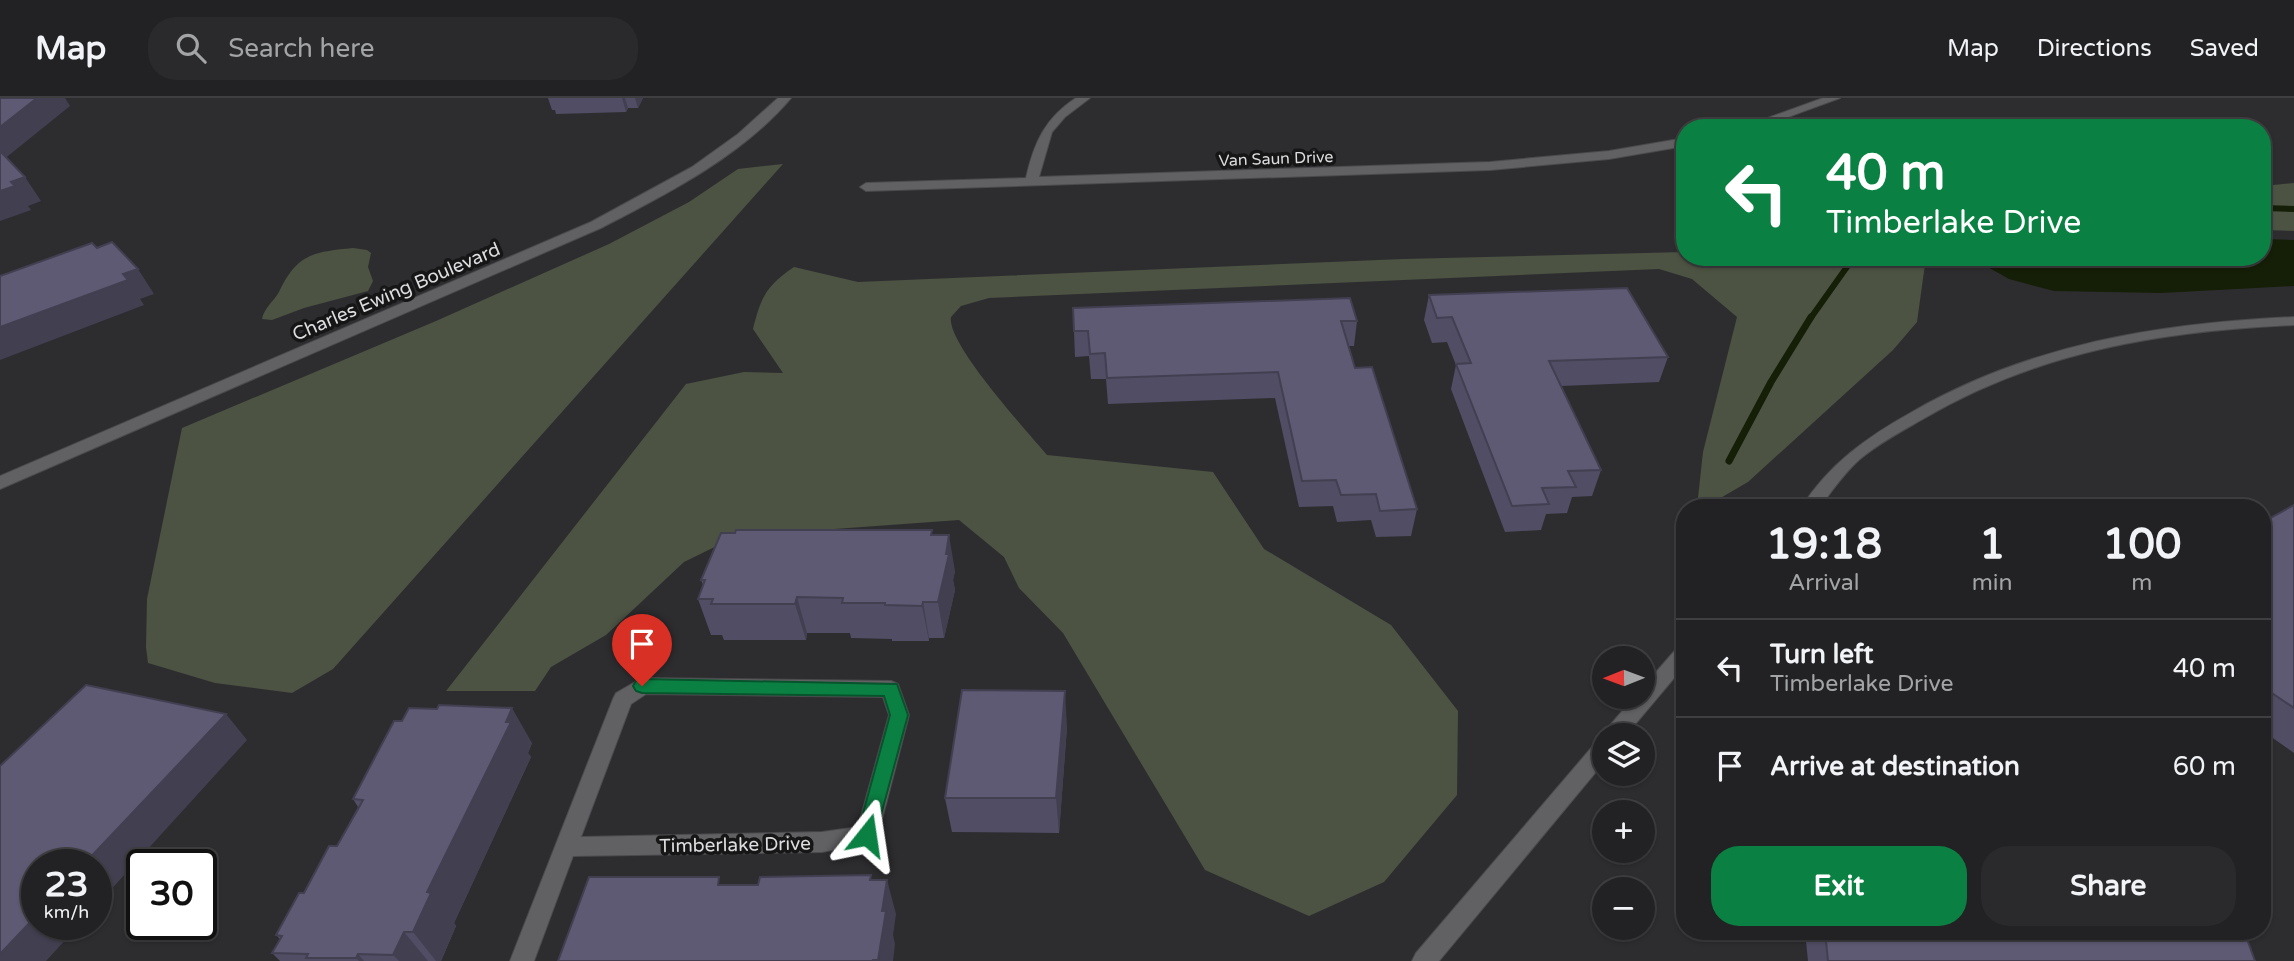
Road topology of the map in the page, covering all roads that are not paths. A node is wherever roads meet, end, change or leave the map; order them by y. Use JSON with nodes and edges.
{"nodes":[{"id":1,"x":785,"y":98,"type":"edge"},
{"id":2,"x":1084,"y":98,"type":"edge"},
{"id":3,"x":1834,"y":98,"type":"edge"},
{"id":4,"x":1772,"y":119,"type":"edge"},
{"id":5,"x":1676,"y":144,"type":"edge"},
{"id":6,"x":1032,"y":181,"type":"junction"},
{"id":7,"x":866,"y":187,"type":"dead end"},
{"id":8,"x":2294,"y":321,"type":"edge"},
{"id":9,"x":0,"y":484,"type":"edge"},
{"id":10,"x":1817,"y":499,"type":"edge"},
{"id":11,"x":1676,"y":663,"type":"edge"},
{"id":12,"x":1624,"y":723,"type":"edge"},
{"id":13,"x":1592,"y":761,"type":"edge"},
{"id":14,"x":565,"y":847,"type":"junction"},
{"id":15,"x":522,"y":961,"type":"edge"},
{"id":16,"x":1424,"y":961,"type":"edge"}],
"edges":[{"from":1,"to":9,"type":"street","name":"Charles Ewing Boulevard"},
{"from":2,"to":6,"type":"street"},
{"from":3,"to":4,"type":"street"},
{"from":5,"to":6,"type":"street","name":"Van Saun Drive"},
{"from":6,"to":7,"type":"street","name":"Van Saun Drive"},
{"from":8,"to":10,"type":"street"},
{"from":11,"to":12,"type":"street"},
{"from":13,"to":16,"type":"street"},
{"from":14,"to":14,"type":"street","name":"Timberlake Drive"},
{"from":14,"to":15,"type":"street","name":"Timberlake Drive"}]}
